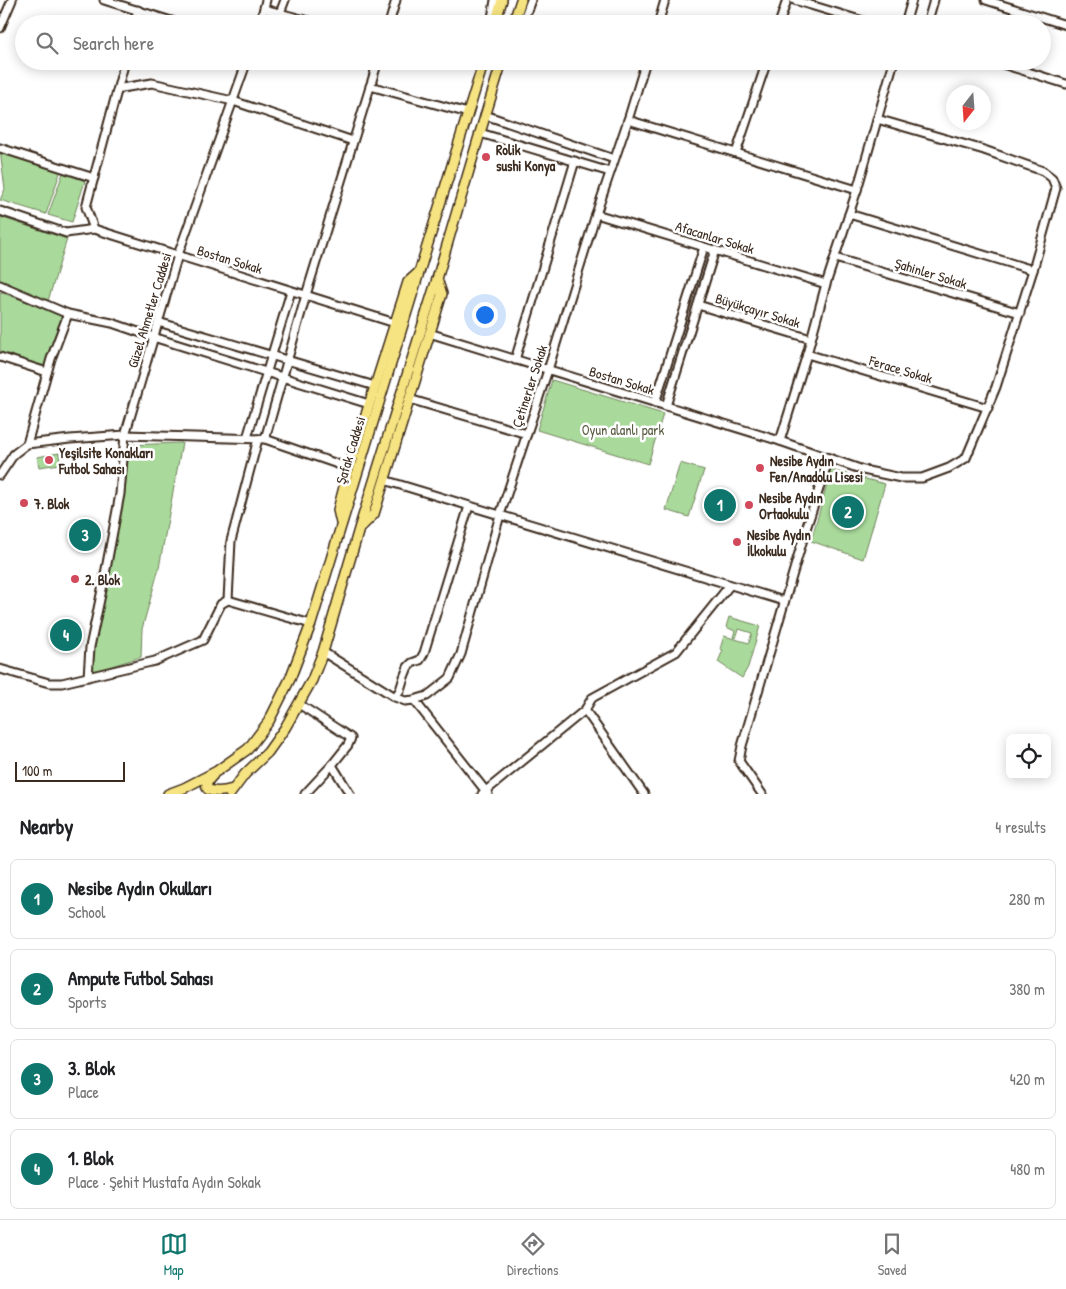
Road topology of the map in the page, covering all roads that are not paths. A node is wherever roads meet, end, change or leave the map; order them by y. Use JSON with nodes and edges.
{"nodes":[{"id":1,"x":12,"y":0,"type":"edge"},
{"id":2,"x":104,"y":0,"type":"edge"},
{"id":3,"x":266,"y":0,"type":"edge"},
{"id":4,"x":284,"y":0,"type":"edge"},
{"id":5,"x":396,"y":0,"type":"edge"},
{"id":6,"x":531,"y":0,"type":"edge"},
{"id":7,"x":665,"y":0,"type":"edge"},
{"id":8,"x":787,"y":0,"type":"edge"},
{"id":9,"x":794,"y":0,"type":"edge"},
{"id":10,"x":912,"y":0,"type":"edge"},
{"id":11,"x":934,"y":0,"type":"edge"},
{"id":12,"x":986,"y":0,"type":"edge"},
{"id":13,"x":499,"y":1,"type":"edge"},
{"id":14,"x":520,"y":4,"type":"edge"},
{"id":15,"x":264,"y":9,"type":"junction"},
{"id":16,"x":138,"y":10,"type":"junction"},
{"id":17,"x":280,"y":13,"type":"junction"},
{"id":18,"x":137,"y":15,"type":"edge"},
{"id":19,"x":153,"y":15,"type":"edge"},
{"id":20,"x":262,"y":15,"type":"edge"},
{"id":21,"x":287,"y":15,"type":"edge"},
{"id":22,"x":392,"y":15,"type":"edge"},
{"id":23,"x":494,"y":15,"type":"edge"},
{"id":24,"x":497,"y":15,"type":"edge"},
{"id":25,"x":525,"y":15,"type":"edge"},
{"id":26,"x":661,"y":15,"type":"edge"},
{"id":27,"x":782,"y":15,"type":"edge"},
{"id":28,"x":843,"y":15,"type":"edge"},
{"id":29,"x":908,"y":15,"type":"edge"},
{"id":30,"x":930,"y":15,"type":"edge"},
{"id":31,"x":1034,"y":15,"type":"edge"},
{"id":32,"x":1051,"y":20,"type":"edge"},
{"id":33,"x":1066,"y":25,"type":"edge"},
{"id":34,"x":0,"y":28,"type":"edge"},
{"id":35,"x":123,"y":70,"type":"edge"},
{"id":36,"x":244,"y":70,"type":"edge"},
{"id":37,"x":375,"y":70,"type":"edge"},
{"id":38,"x":481,"y":70,"type":"edge"},
{"id":39,"x":499,"y":70,"type":"edge"},
{"id":40,"x":643,"y":70,"type":"edge"},
{"id":41,"x":764,"y":70,"type":"edge"},
{"id":42,"x":891,"y":70,"type":"edge"},
{"id":43,"x":1022,"y":70,"type":"edge"},
{"id":44,"x":1066,"y":84,"type":"edge"},
{"id":45,"x":370,"y":86,"type":"junction"},
{"id":46,"x":117,"y":91,"type":"junction"},
{"id":47,"x":233,"y":101,"type":"junction"},
{"id":48,"x":468,"y":113,"type":"junction"},
{"id":49,"x":485,"y":116,"type":"junction"},
{"id":50,"x":877,"y":119,"type":"junction"},
{"id":51,"x":628,"y":120,"type":"junction"},
{"id":52,"x":480,"y":133,"type":"junction"},
{"id":53,"x":353,"y":141,"type":"junction"},
{"id":54,"x":0,"y":148,"type":"edge"},
{"id":55,"x":736,"y":153,"type":"junction"},
{"id":56,"x":614,"y":158,"type":"junction"},
{"id":57,"x":575,"y":161,"type":"junction"},
{"id":58,"x":610,"y":172,"type":"junction"},
{"id":59,"x":94,"y":178,"type":"junction"},
{"id":60,"x":856,"y":190,"type":"junction"},
{"id":61,"x":0,"y":210,"type":"edge"},
{"id":62,"x":596,"y":214,"type":"junction"},
{"id":63,"x":849,"y":214,"type":"junction"},
{"id":64,"x":94,"y":229,"type":"junction"},
{"id":65,"x":704,"y":247,"type":"junction"},
{"id":66,"x":715,"y":250,"type":"junction"},
{"id":67,"x":178,"y":256,"type":"junction"},
{"id":68,"x":835,"y":258,"type":"junction"},
{"id":69,"x":1033,"y":270,"type":"junction"},
{"id":70,"x":419,"y":273,"type":"junction"},
{"id":71,"x":437,"y":279,"type":"junction"},
{"id":72,"x":826,"y":284,"type":"junction"},
{"id":73,"x":0,"y":286,"type":"edge"},
{"id":74,"x":291,"y":291,"type":"junction"},
{"id":75,"x":306,"y":296,"type":"junction"},
{"id":76,"x":698,"y":305,"type":"junction"},
{"id":77,"x":1020,"y":313,"type":"junction"},
{"id":78,"x":68,"y":314,"type":"junction"},
{"id":79,"x":158,"y":322,"type":"junction"},
{"id":80,"x":394,"y":323,"type":"junction"},
{"id":81,"x":429,"y":333,"type":"junction"},
{"id":82,"x":154,"y":337,"type":"junction"},
{"id":83,"x":811,"y":339,"type":"junction"},
{"id":84,"x":807,"y":354,"type":"junction"},
{"id":85,"x":272,"y":356,"type":"junction"},
{"id":86,"x":0,"y":357,"type":"edge"},
{"id":87,"x":287,"y":360,"type":"junction"},
{"id":88,"x":515,"y":360,"type":"junction"},
{"id":89,"x":548,"y":370,"type":"junction"},
{"id":90,"x":47,"y":372,"type":"junction"},
{"id":91,"x":267,"y":372,"type":"junction"},
{"id":92,"x":282,"y":377,"type":"junction"},
{"id":93,"x":375,"y":386,"type":"junction"},
{"id":94,"x":409,"y":399,"type":"junction"},
{"id":95,"x":655,"y":403,"type":"junction"},
{"id":96,"x":369,"y":404,"type":"junction"},
{"id":97,"x":666,"y":406,"type":"junction"},
{"id":98,"x":988,"y":408,"type":"junction"},
{"id":99,"x":527,"y":434,"type":"junction"},
{"id":100,"x":125,"y":435,"type":"junction"},
{"id":101,"x":247,"y":438,"type":"junction"},
{"id":102,"x":262,"y":439,"type":"junction"},
{"id":103,"x":780,"y":441,"type":"junction"},
{"id":104,"x":27,"y":444,"type":"junction"},
{"id":105,"x":829,"y":458,"type":"junction"},
{"id":106,"x":349,"y":468,"type":"junction"},
{"id":107,"x":0,"y":475,"type":"edge"},
{"id":108,"x":384,"y":480,"type":"junction"},
{"id":109,"x":469,"y":506,"type":"junction"},
{"id":110,"x":500,"y":515,"type":"junction"},
{"id":111,"x":342,"y":523,"type":"junction"},
{"id":112,"x":359,"y":529,"type":"junction"},
{"id":113,"x":730,"y":585,"type":"junction"},
{"id":114,"x":228,"y":600,"type":"junction"},
{"id":115,"x":784,"y":601,"type":"junction"},
{"id":116,"x":311,"y":624,"type":"junction"},
{"id":117,"x":323,"y":652,"type":"junction"},
{"id":118,"x":0,"y":669,"type":"edge"},
{"id":119,"x":88,"y":677,"type":"junction"},
{"id":120,"x":395,"y":697,"type":"junction"},
{"id":121,"x":414,"y":700,"type":"junction"},
{"id":122,"x":299,"y":704,"type":"junction"},
{"id":123,"x":586,"y":710,"type":"junction"},
{"id":124,"x":332,"y":764,"type":"junction"},
{"id":125,"x":217,"y":771,"type":"junction"},
{"id":126,"x":231,"y":792,"type":"edge"},
{"id":127,"x":485,"y":793,"type":"edge"},
{"id":128,"x":168,"y":794,"type":"edge"},
{"id":129,"x":305,"y":794,"type":"edge"},
{"id":130,"x":350,"y":794,"type":"edge"},
{"id":131,"x":644,"y":794,"type":"edge"},
{"id":132,"x":762,"y":794,"type":"edge"}],
"edges":[{"from":1,"to":34,"type":"street"},
{"from":2,"to":16,"type":"street"},
{"from":3,"to":15,"type":"street"},
{"from":4,"to":17,"type":"street"},
{"from":5,"to":22,"type":"street"},
{"from":6,"to":25,"type":"street"},
{"from":7,"to":26,"type":"street"},
{"from":8,"to":27,"type":"street"},
{"from":9,"to":28,"type":"street"},
{"from":10,"to":29,"type":"street"},
{"from":11,"to":30,"type":"street"},
{"from":12,"to":31,"type":"street"},
{"from":13,"to":14,"type":"main road"},
{"from":13,"to":23,"type":"street"},
{"from":13,"to":24,"type":"main road"},
{"from":15,"to":17,"type":"street"},
{"from":15,"to":20,"type":"street"},
{"from":16,"to":18,"type":"street"},
{"from":16,"to":19,"type":"street"},
{"from":17,"to":21,"type":"street"},
{"from":32,"to":33,"type":"street"},
{"from":35,"to":46,"type":"street"},
{"from":36,"to":47,"type":"street","name":"Güzel Ahmetler Caddesi"},
{"from":37,"to":45,"type":"street"},
{"from":38,"to":48,"type":"main road","name":"Şafak Caddesi"},
{"from":39,"to":49,"type":"main road"},
{"from":40,"to":51,"type":"street","name":"Çetinerler Sokak"},
{"from":41,"to":55,"type":"street"},
{"from":42,"to":50,"type":"street"},
{"from":43,"to":44,"type":"street"},
{"from":45,"to":48,"type":"street"},
{"from":45,"to":53,"type":"street"},
{"from":46,"to":47,"type":"street"},
{"from":46,"to":59,"type":"street"},
{"from":47,"to":53,"type":"street"},
{"from":47,"to":67,"type":"street","name":"Güzel Ahmetler Caddesi"},
{"from":48,"to":70,"type":"main road","name":"Şafak Caddesi"},
{"from":49,"to":52,"type":"main road"},
{"from":49,"to":56,"type":"street"},
{"from":50,"to":60,"type":"street"},
{"from":50,"to":69,"type":"street","name":"Bostan Sokak"},
{"from":51,"to":55,"type":"street"},
{"from":51,"to":56,"type":"street","name":"Çetinerler Sokak"},
{"from":52,"to":57,"type":"street"},
{"from":52,"to":71,"type":"main road"},
{"from":53,"to":75,"type":"street"},
{"from":54,"to":59,"type":"street"},
{"from":55,"to":60,"type":"street"},
{"from":56,"to":58,"type":"street","name":"Çetinerler Sokak"},
{"from":57,"to":58,"type":"street"},
{"from":57,"to":88,"type":"street"},
{"from":58,"to":62,"type":"street","name":"Çetinerler Sokak"},
{"from":59,"to":64,"type":"street"},
{"from":60,"to":63,"type":"street"},
{"from":61,"to":64,"type":"street","name":"Bostan Sokak"},
{"from":62,"to":65,"type":"street","name":"Afacanlar Sokak"},
{"from":62,"to":89,"type":"street","name":"Çetinerler Sokak"},
{"from":63,"to":68,"type":"street"},
{"from":63,"to":69,"type":"street"},
{"from":64,"to":67,"type":"street","name":"Bostan Sokak"},
{"from":65,"to":66,"type":"street","name":"Afacanlar Sokak"},
{"from":65,"to":95,"type":"street"},
{"from":66,"to":72,"type":"street","name":"Afacanlar Sokak"},
{"from":66,"to":76,"type":"street"},
{"from":67,"to":74,"type":"street","name":"Bostan Sokak"},
{"from":67,"to":79,"type":"street","name":"Güzel Ahmetler Caddesi"},
{"from":68,"to":72,"type":"street"},
{"from":68,"to":77,"type":"street","name":"Şahinler Sokak"},
{"from":69,"to":77,"type":"street","name":"Bostan Sokak"},
{"from":70,"to":80,"type":"main road"},
{"from":70,"to":111,"type":"main road","name":"Şafak Caddesi"},
{"from":71,"to":81,"type":"main road"},
{"from":71,"to":112,"type":"main road"},
{"from":72,"to":83,"type":"street"},
{"from":73,"to":78,"type":"street"},
{"from":74,"to":75,"type":"street","name":"Bostan Sokak"},
{"from":74,"to":85,"type":"street"},
{"from":75,"to":80,"type":"street","name":"Bostan Sokak"},
{"from":75,"to":87,"type":"street"},
{"from":76,"to":83,"type":"street","name":"Büyükçayır Sokak"},
{"from":76,"to":97,"type":"street"},
{"from":77,"to":98,"type":"street","name":"Bostan Sokak"},
{"from":78,"to":82,"type":"street"},
{"from":78,"to":90,"type":"street"},
{"from":79,"to":82,"type":"street","name":"Güzel Ahmetler Caddesi"},
{"from":79,"to":85,"type":"street"},
{"from":80,"to":93,"type":"main road"},
{"from":81,"to":88,"type":"street","name":"Bostan Sokak"},
{"from":81,"to":94,"type":"main road"},
{"from":82,"to":91,"type":"street"},
{"from":82,"to":100,"type":"street","name":"Güzel Ahmetler Caddesi"},
{"from":83,"to":84,"type":"street"},
{"from":84,"to":98,"type":"street","name":"Ferace Sokak"},
{"from":84,"to":103,"type":"street"},
{"from":85,"to":87,"type":"street"},
{"from":85,"to":91,"type":"street"},
{"from":86,"to":90,"type":"street"},
{"from":87,"to":92,"type":"street"},
{"from":87,"to":93,"type":"street"},
{"from":88,"to":89,"type":"street","name":"Bostan Sokak"},
{"from":89,"to":95,"type":"street","name":"Bostan Sokak"},
{"from":89,"to":99,"type":"street","name":"Çetinerler Sokak"},
{"from":90,"to":104,"type":"street"},
{"from":91,"to":92,"type":"street"},
{"from":91,"to":101,"type":"street"},
{"from":92,"to":96,"type":"street"},
{"from":92,"to":102,"type":"street"},
{"from":93,"to":96,"type":"main road"},
{"from":94,"to":99,"type":"street"},
{"from":94,"to":108,"type":"main road"},
{"from":95,"to":97,"type":"street","name":"Bostan Sokak"},
{"from":96,"to":106,"type":"main road"},
{"from":97,"to":103,"type":"street","name":"Bostan Sokak"},
{"from":98,"to":105,"type":"street","name":"Bostan Sokak"},
{"from":99,"to":110,"type":"street","name":"Çetinerler Sokak"},
{"from":100,"to":101,"type":"street"},
{"from":100,"to":104,"type":"street"},
{"from":100,"to":119,"type":"street","name":"Güzel Ahmetler Caddesi"},
{"from":101,"to":102,"type":"street"},
{"from":102,"to":106,"type":"street"},
{"from":102,"to":114,"type":"street"},
{"from":103,"to":105,"type":"street","name":"Bostan Sokak"},
{"from":104,"to":107,"type":"street"},
{"from":105,"to":115,"type":"street"},
{"from":106,"to":111,"type":"main road"},
{"from":108,"to":109,"type":"street"},
{"from":108,"to":112,"type":"main road"},
{"from":109,"to":110,"type":"street"},
{"from":109,"to":120,"type":"street"},
{"from":110,"to":113,"type":"street"},
{"from":110,"to":121,"type":"street","name":"Çetinerler Sokak"},
{"from":111,"to":116,"type":"main road","name":"Şafak Caddesi"},
{"from":112,"to":117,"type":"main road"},
{"from":113,"to":115,"type":"street"},
{"from":113,"to":123,"type":"street"},
{"from":114,"to":116,"type":"street"},
{"from":114,"to":119,"type":"street"},
{"from":115,"to":132,"type":"street"},
{"from":116,"to":125,"type":"main road","name":"Şafak Caddesi"},
{"from":117,"to":120,"type":"street"},
{"from":117,"to":122,"type":"main road"},
{"from":118,"to":119,"type":"street"},
{"from":120,"to":121,"type":"street"},
{"from":121,"to":127,"type":"street"},
{"from":122,"to":124,"type":"street"},
{"from":122,"to":126,"type":"main road"},
{"from":123,"to":127,"type":"street"},
{"from":123,"to":131,"type":"street"},
{"from":124,"to":129,"type":"street"},
{"from":124,"to":130,"type":"street"},
{"from":125,"to":126,"type":"main road"},
{"from":125,"to":128,"type":"main road","name":"Şafak Caddesi"}]}
